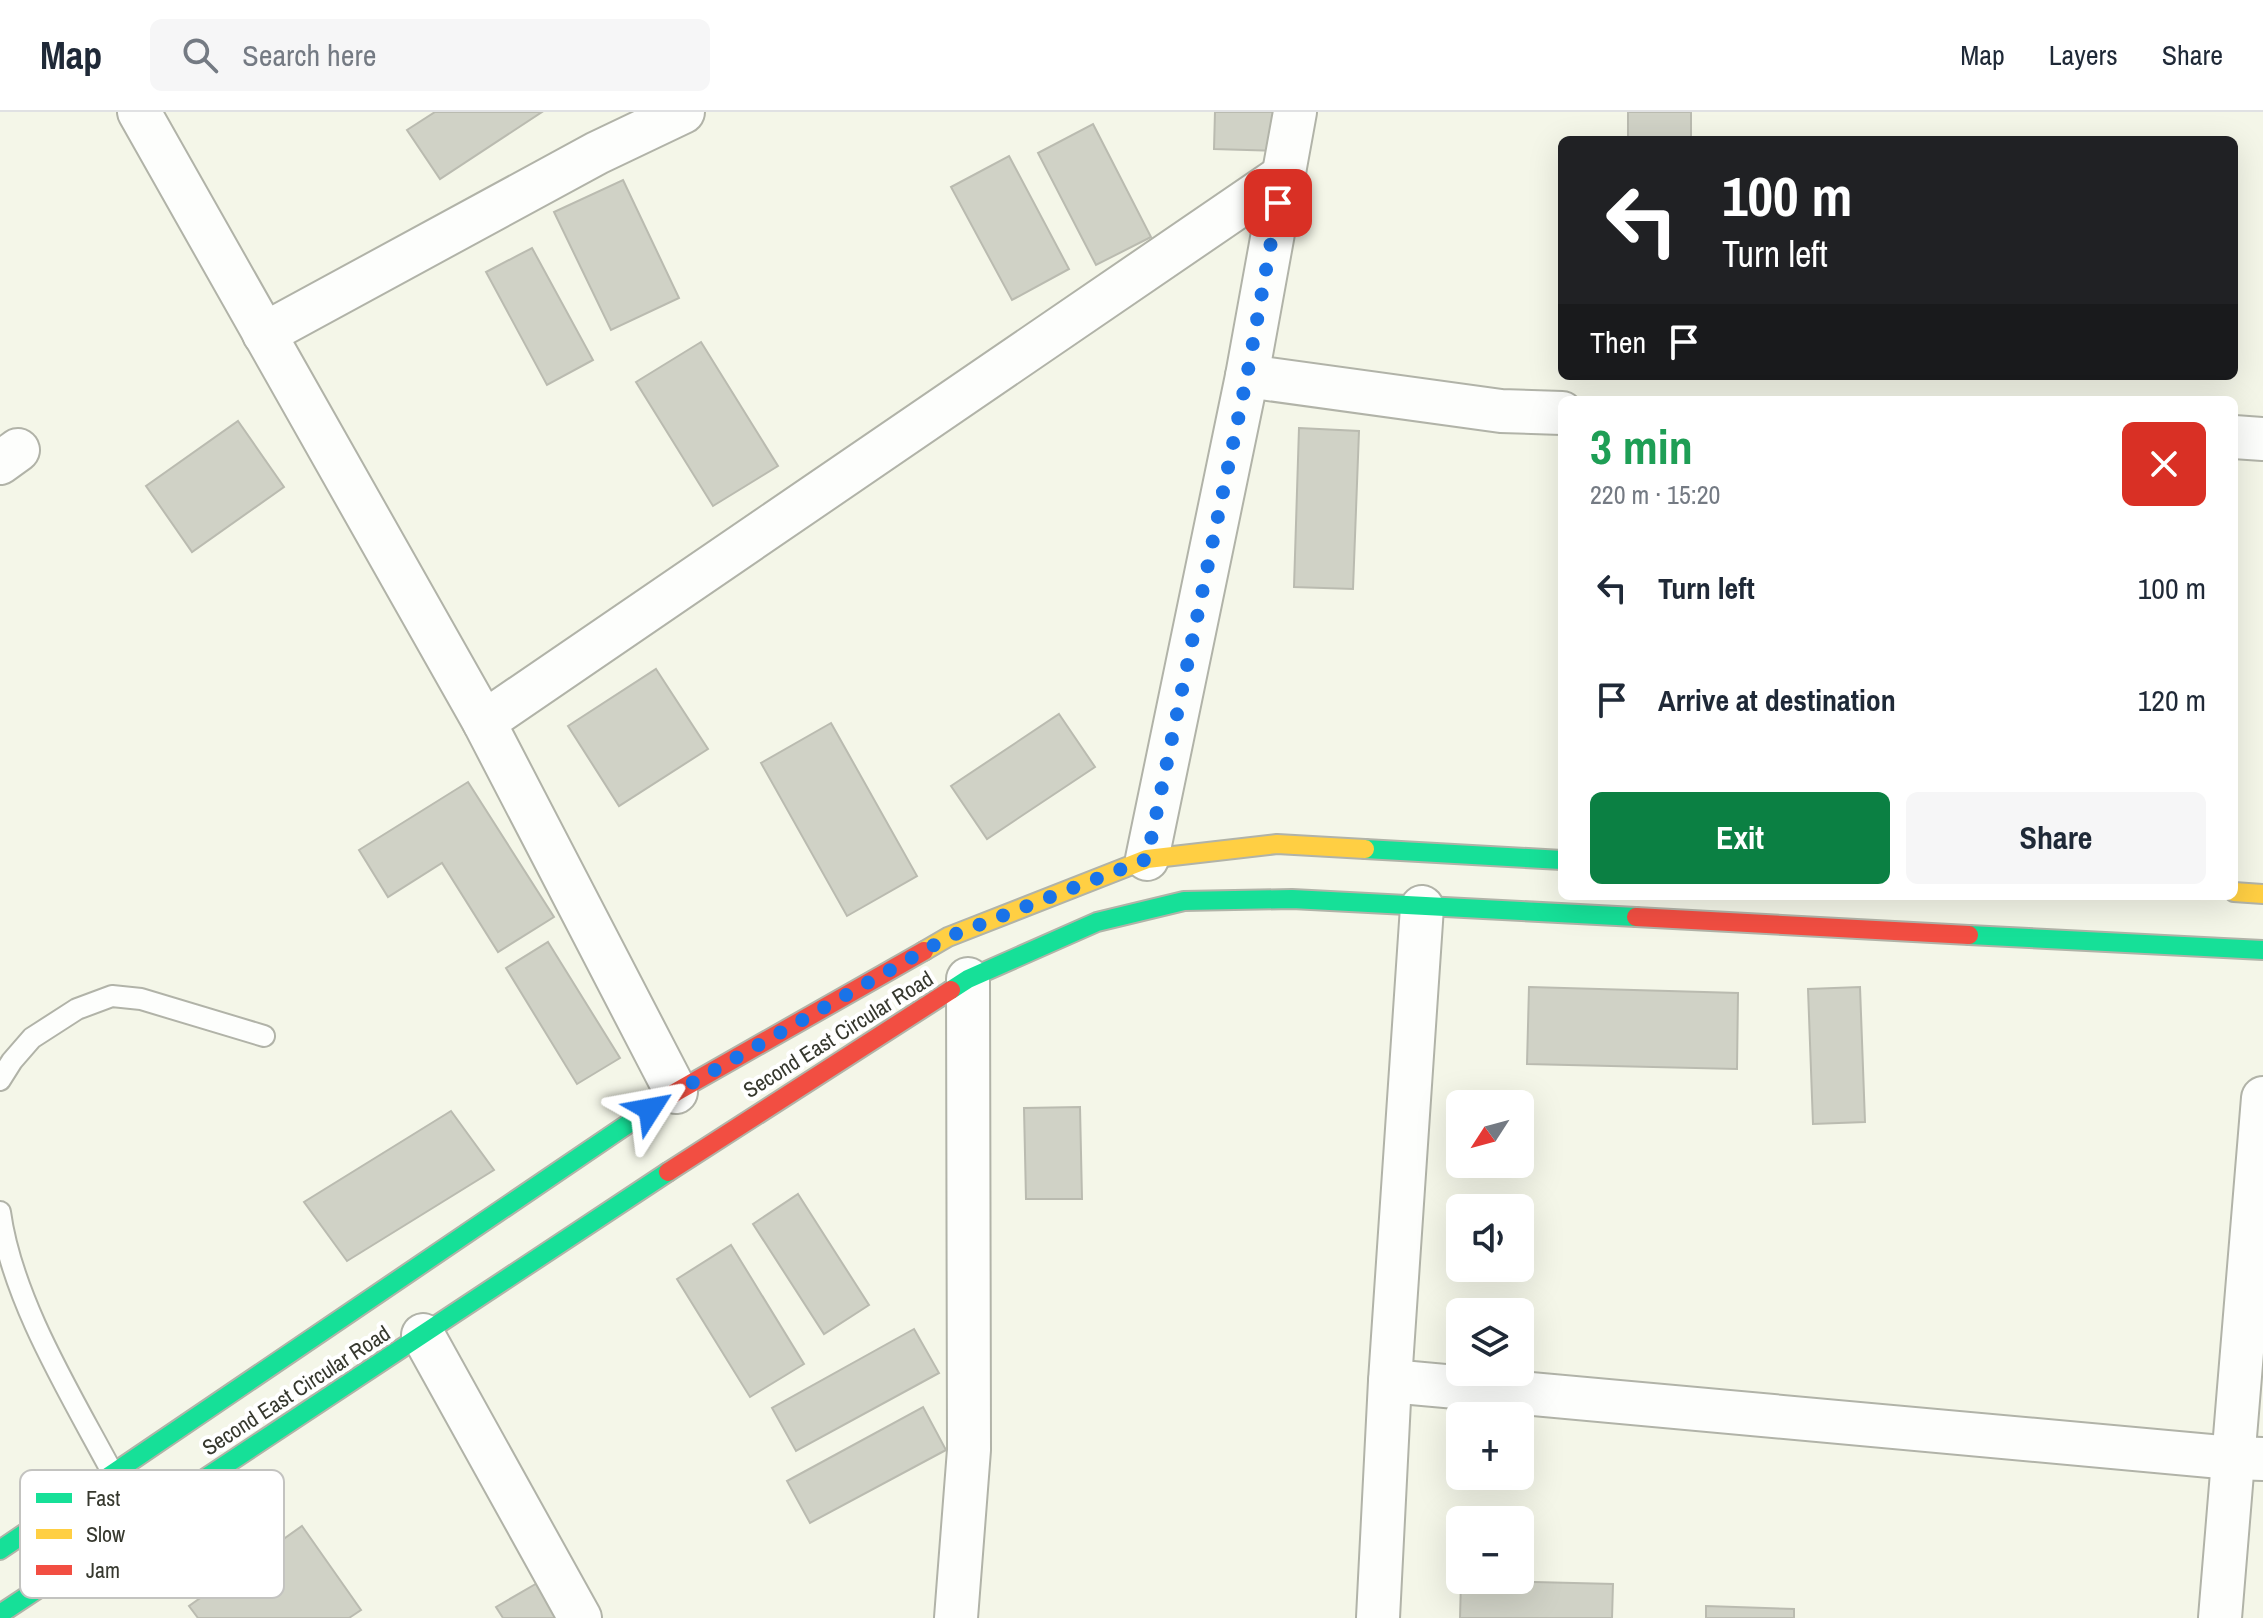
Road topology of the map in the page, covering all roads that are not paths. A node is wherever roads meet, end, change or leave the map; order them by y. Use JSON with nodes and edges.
{"nodes":[{"id":1,"x":139,"y":112,"type":"edge"},
{"id":2,"x":683,"y":112,"type":"edge"},
{"id":3,"x":1295,"y":112,"type":"edge"},
{"id":4,"x":627,"y":124,"type":"edge"},
{"id":5,"x":1284,"y":175,"type":"junction"},
{"id":6,"x":264,"y":334,"type":"junction"},
{"id":7,"x":1247,"y":376,"type":"junction"},
{"id":8,"x":1558,"y":413,"type":"edge"},
{"id":9,"x":2238,"y":437,"type":"edge"},
{"id":10,"x":2263,"y":439,"type":"edge"},
{"id":11,"x":484,"y":722,"type":"junction"},
{"id":12,"x":1147,"y":859,"type":"junction"},
{"id":13,"x":1558,"y":860,"type":"edge"},
{"id":14,"x":2238,"y":892,"type":"edge"},
{"id":15,"x":2263,"y":894,"type":"edge"},
{"id":16,"x":1422,"y":907,"type":"junction"},
{"id":17,"x":2263,"y":950,"type":"edge"},
{"id":18,"x":968,"y":979,"type":"junction"},
{"id":19,"x":264,"y":1036,"type":"dead end"},
{"id":20,"x":0,"y":1080,"type":"edge"},
{"id":21,"x":676,"y":1092,"type":"junction"},
{"id":22,"x":2263,"y":1098,"type":"edge"},
{"id":23,"x":0,"y":1212,"type":"edge"},
{"id":24,"x":423,"y":1335,"type":"junction"},
{"id":25,"x":1390,"y":1381,"type":"junction"},
{"id":26,"x":2247,"y":1458,"type":"edge"},
{"id":27,"x":111,"y":1470,"type":"edge"},
{"id":28,"x":115,"y":1470,"type":"edge"},
{"id":29,"x":218,"y":1470,"type":"edge"},
{"id":30,"x":20,"y":1536,"type":"edge"},
{"id":31,"x":0,"y":1550,"type":"edge"},
{"id":32,"x":24,"y":1598,"type":"edge"},
{"id":33,"x":0,"y":1614,"type":"edge"},
{"id":34,"x":580,"y":1618,"type":"edge"},
{"id":35,"x":956,"y":1618,"type":"edge"},
{"id":36,"x":1378,"y":1618,"type":"edge"},
{"id":37,"x":2220,"y":1618,"type":"edge"}],
"edges":[{"from":1,"to":6,"type":"street"},
{"from":2,"to":4,"type":"street"},
{"from":3,"to":5,"type":"street"},
{"from":4,"to":6,"type":"street"},
{"from":5,"to":7,"type":"street"},
{"from":5,"to":11,"type":"street"},
{"from":6,"to":11,"type":"street"},
{"from":7,"to":8,"type":"street"},
{"from":7,"to":12,"type":"street"},
{"from":9,"to":10,"type":"street"},
{"from":11,"to":21,"type":"street"},
{"from":12,"to":13,"type":"main road","name":"Second East Circular Road"},
{"from":12,"to":21,"type":"main road","name":"Second East Circular Road"},
{"from":14,"to":15,"type":"main road"},
{"from":16,"to":17,"type":"main road","name":"Second East Circular Road"},
{"from":16,"to":18,"type":"main road","name":"Second East Circular Road"},
{"from":16,"to":25,"type":"street"},
{"from":18,"to":24,"type":"main road","name":"Second East Circular Road"},
{"from":18,"to":35,"type":"street"},
{"from":19,"to":20,"type":"lane"},
{"from":21,"to":28,"type":"main road","name":"Second East Circular Road"},
{"from":22,"to":26,"type":"street"},
{"from":23,"to":27,"type":"lane"},
{"from":24,"to":29,"type":"main road","name":"Second East Circular Road"},
{"from":24,"to":34,"type":"street"},
{"from":25,"to":26,"type":"street"},
{"from":25,"to":36,"type":"street"},
{"from":26,"to":37,"type":"street"},
{"from":30,"to":31,"type":"main road","name":"Second East Circular Road"},
{"from":32,"to":33,"type":"main road","name":"Second East Circular Road"}]}
